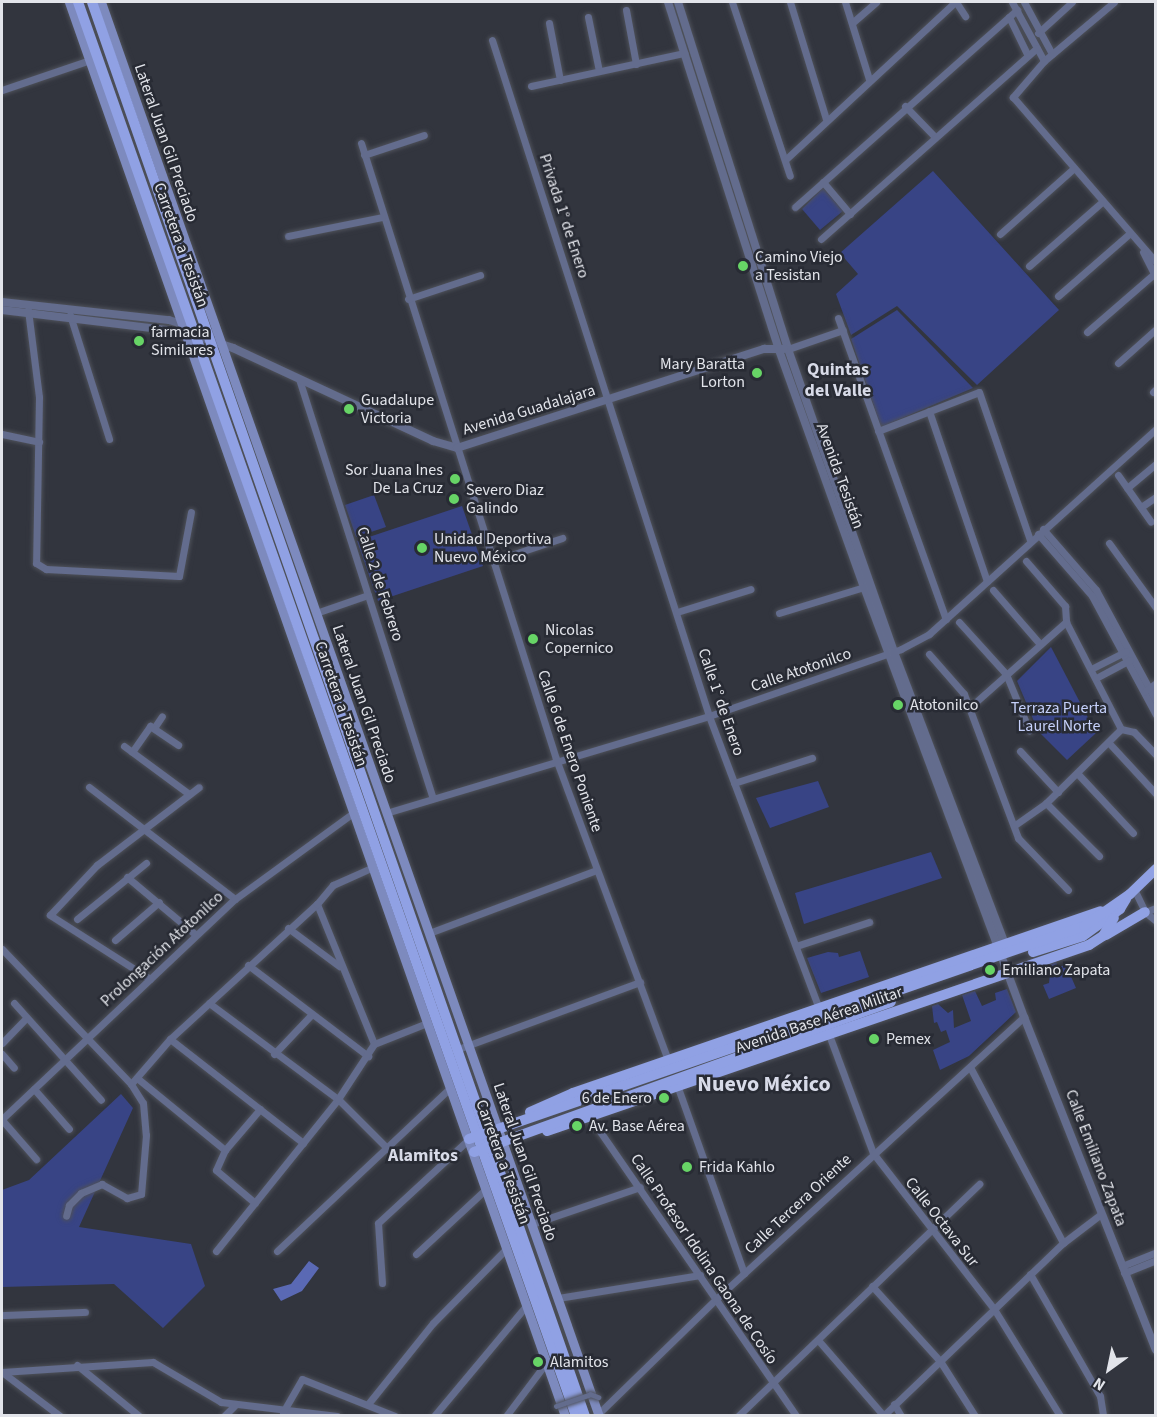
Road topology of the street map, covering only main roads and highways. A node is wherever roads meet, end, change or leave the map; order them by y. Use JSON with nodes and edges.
{"nodes":[{"id":1,"x":69,"y":2,"type":"edge"},
{"id":2,"x":78,"y":2,"type":"edge"},
{"id":3,"x":92,"y":2,"type":"edge"},
{"id":4,"x":101,"y":2,"type":"edge"},
{"id":5,"x":202,"y":334,"type":"junction"},
{"id":6,"x":357,"y":747,"type":"junction"},
{"id":7,"x":1155,"y":869,"type":"edge"},
{"id":8,"x":1132,"y":891,"type":"junction"},
{"id":9,"x":1107,"y":909,"type":"junction"},
{"id":10,"x":1120,"y":909,"type":"junction"},
{"id":11,"x":1150,"y":910,"type":"edge"},
{"id":12,"x":1103,"y":936,"type":"junction"},
{"id":13,"x":1008,"y":963,"type":"junction"},
{"id":14,"x":463,"y":1047,"type":"junction"},
{"id":15,"x":514,"y":1123,"type":"junction"},
{"id":16,"x":483,"y":1134,"type":"junction"},
{"id":17,"x":514,"y":1138,"type":"junction"},
{"id":18,"x":503,"y":1141,"type":"junction"},
{"id":19,"x":482,"y":1149,"type":"junction"},
{"id":20,"x":598,"y":1415,"type":"edge"},
{"id":21,"x":565,"y":1416,"type":"edge"},
{"id":22,"x":576,"y":1416,"type":"edge"},
{"id":23,"x":585,"y":1416,"type":"edge"}],
"edges":[{"from":1,"to":5,"type":"main road","name":"Lateral Juan Gil Preciado"},
{"from":2,"to":5,"type":"main road","name":"Carretera a Tesistán"},
{"from":3,"to":5,"type":"main road","name":"Carretera a Tesistán"},
{"from":4,"to":5,"type":"main road","name":"Lateral Juan Gil Preciado"},
{"from":5,"to":6,"type":"main road","name":"Carretera a Tesistán"},
{"from":5,"to":6,"type":"main road","name":"Lateral Juan Gil Preciado"},
{"from":5,"to":16,"type":"main road","name":"Carretera a Tesistán"},
{"from":5,"to":16,"type":"main road","name":"Lateral Juan Gil Preciado"},
{"from":6,"to":14,"type":"main road","name":"Carretera a Tesistán"},
{"from":6,"to":14,"type":"main road","name":"Lateral Juan Gil Preciado"},
{"from":7,"to":8,"type":"main road","name":"Avenida Base Aérea Militar"},
{"from":8,"to":9,"type":"main road","name":"Avenida Base Aérea Militar"},
{"from":8,"to":10,"type":"main road","name":"Avenida Base Aérea Militar"},
{"from":9,"to":13,"type":"main road","name":"Avenida Base Aérea Militar"},
{"from":9,"to":15,"type":"main road","name":"Avenida Base Aérea Militar"},
{"from":10,"to":12,"type":"main road","name":"Avenida Base Aérea Militar"},
{"from":10,"to":13,"type":"main road","name":"Avenida Base Aérea Militar"},
{"from":11,"to":12,"type":"main road"},
{"from":12,"to":13,"type":"main road","name":"Avenida Base Aérea Militar"},
{"from":13,"to":15,"type":"main road","name":"Avenida Base Aérea Militar"},
{"from":13,"to":17,"type":"main road","name":"Avenida Base Aérea Militar"},
{"from":13,"to":17,"type":"main road","name":"Avenida Base Aérea Militar"},
{"from":14,"to":16,"type":"main road","name":"Carretera a Tesistán"},
{"from":15,"to":16,"type":"main road","name":"Avenida Base Aérea Militar"},
{"from":16,"to":18,"type":"main road","name":"Lateral Juan Gil Preciado"},
{"from":16,"to":19,"type":"main road","name":"Carretera a Tesistán"},
{"from":17,"to":18,"type":"main road","name":"Avenida Base Aérea Militar"},
{"from":18,"to":19,"type":"main road","name":"Avenida Base Aérea Militar"},
{"from":18,"to":20,"type":"main road","name":"Lateral Juan Gil Preciado"},
{"from":19,"to":21,"type":"main road"},
{"from":19,"to":22,"type":"main road","name":"Carretera a Tesistán"},
{"from":19,"to":23,"type":"main road","name":"Carretera a Tesistán"}]}
